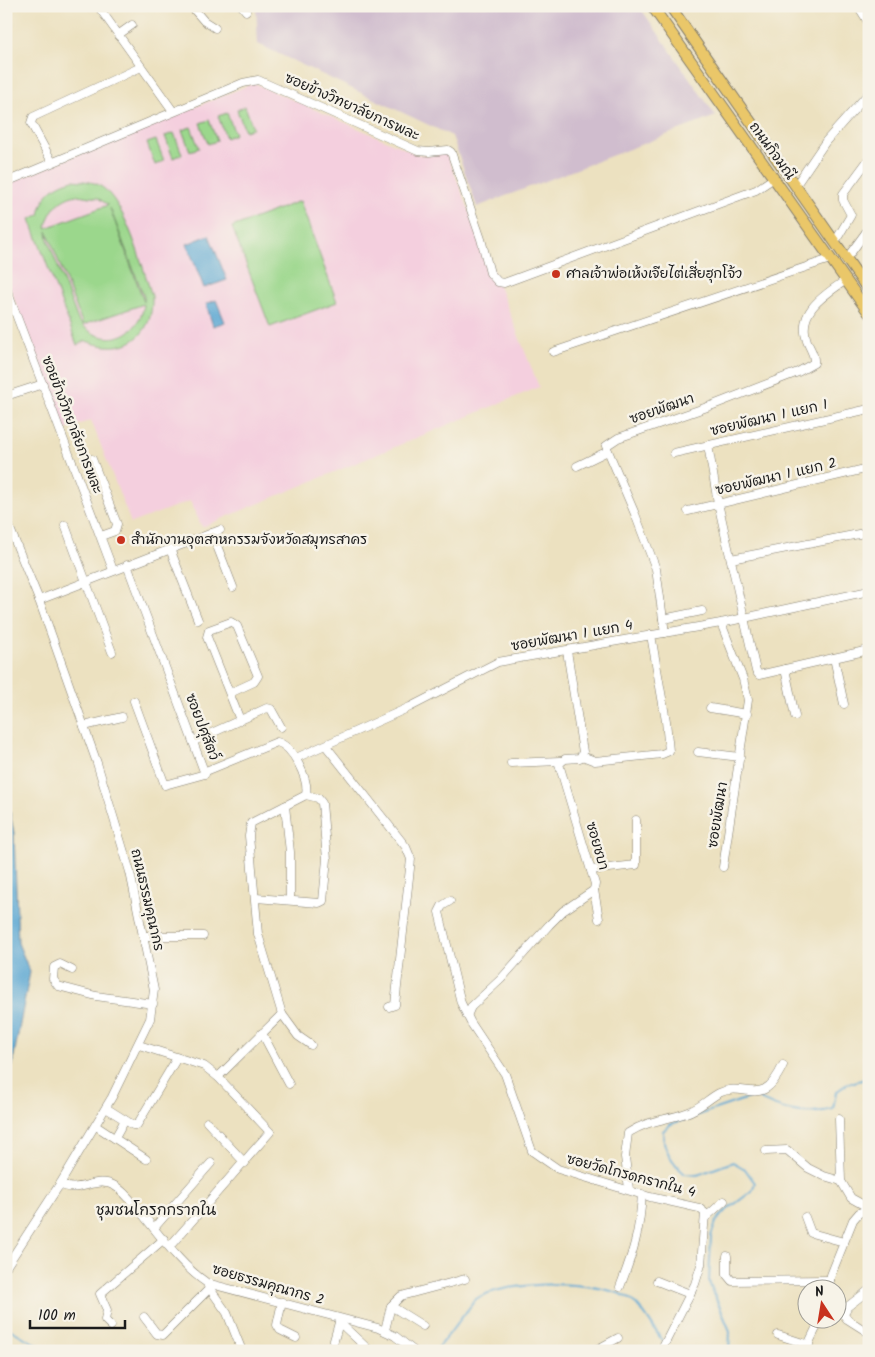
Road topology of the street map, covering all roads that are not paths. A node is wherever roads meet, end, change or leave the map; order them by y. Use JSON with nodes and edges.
{"nodes":[{"id":1,"x":98,"y":6,"type":"edge"},
{"id":2,"x":191,"y":6,"type":"edge"},
{"id":3,"x":652,"y":6,"type":"edge"},
{"id":4,"x":670,"y":6,"type":"edge"},
{"id":5,"x":858,"y":6,"type":"edge"},
{"id":6,"x":869,"y":23,"type":"edge"},
{"id":7,"x":132,"y":25,"type":"dead end"},
{"id":8,"x":215,"y":28,"type":"dead end"},
{"id":9,"x":118,"y":35,"type":"junction"},
{"id":10,"x":141,"y":67,"type":"junction"},
{"id":11,"x":869,"y":93,"type":"edge"},
{"id":12,"x":173,"y":112,"type":"junction"},
{"id":13,"x":869,"y":159,"type":"edge"},
{"id":14,"x":52,"y":162,"type":"junction"},
{"id":15,"x":770,"y":181,"type":"junction"},
{"id":16,"x":6,"y":182,"type":"edge"},
{"id":17,"x":796,"y":185,"type":"junction"},
{"id":18,"x":869,"y":228,"type":"edge"},
{"id":19,"x":836,"y":242,"type":"junction"},
{"id":20,"x":846,"y":258,"type":"junction"},
{"id":21,"x":830,"y":259,"type":"junction"},
{"id":22,"x":846,"y":280,"type":"junction"},
{"id":23,"x":6,"y":288,"type":"edge"},
{"id":24,"x":869,"y":290,"type":"edge"},
{"id":25,"x":869,"y":313,"type":"edge"},
{"id":26,"x":553,"y":352,"type":"dead end"},
{"id":27,"x":43,"y":384,"type":"junction"},
{"id":28,"x":6,"y":396,"type":"edge"},
{"id":29,"x":869,"y":409,"type":"edge"},
{"id":30,"x":708,"y":445,"type":"junction"},
{"id":31,"x":608,"y":451,"type":"junction"},
{"id":32,"x":674,"y":453,"type":"dead end"},
{"id":33,"x":92,"y":459,"type":"dead end"},
{"id":34,"x":577,"y":466,"type":"dead end"},
{"id":35,"x":869,"y":468,"type":"edge"},
{"id":36,"x":718,"y":503,"type":"junction"},
{"id":37,"x":688,"y":511,"type":"dead end"},
{"id":38,"x":6,"y":519,"type":"edge"},
{"id":39,"x":65,"y":525,"type":"dead end"},
{"id":40,"x":869,"y":532,"type":"edge"},
{"id":41,"x":101,"y":536,"type":"junction"},
{"id":42,"x":170,"y":549,"type":"junction"},
{"id":43,"x":731,"y":559,"type":"junction"},
{"id":44,"x":127,"y":565,"type":"junction"},
{"id":45,"x":113,"y":570,"type":"junction"},
{"id":46,"x":87,"y":580,"type":"junction"},
{"id":47,"x":233,"y":587,"type":"dead end"},
{"id":48,"x":869,"y":591,"type":"edge"},
{"id":49,"x":39,"y":600,"type":"junction"},
{"id":50,"x":702,"y":611,"type":"dead end"},
{"id":51,"x":744,"y":618,"type":"junction"},
{"id":52,"x":663,"y":619,"type":"junction"},
{"id":53,"x":198,"y":620,"type":"dead end"},
{"id":54,"x":721,"y":623,"type":"junction"},
{"id":55,"x":665,"y":632,"type":"junction"},
{"id":56,"x":651,"y":635,"type":"junction"},
{"id":57,"x":869,"y":650,"type":"edge"},
{"id":58,"x":567,"y":651,"type":"junction"},
{"id":59,"x":112,"y":652,"type":"dead end"},
{"id":60,"x":834,"y":658,"type":"junction"},
{"id":61,"x":784,"y":669,"type":"junction"},
{"id":62,"x":230,"y":693,"type":"junction"},
{"id":63,"x":134,"y":701,"type":"dead end"},
{"id":64,"x":844,"y":704,"type":"dead end"},
{"id":65,"x":710,"y":708,"type":"dead end"},
{"id":66,"x":747,"y":714,"type":"junction"},
{"id":67,"x":795,"y":716,"type":"dead end"},
{"id":68,"x":122,"y":717,"type":"dead end"},
{"id":69,"x":240,"y":720,"type":"junction"},
{"id":70,"x":84,"y":726,"type":"junction"},
{"id":71,"x":281,"y":727,"type":"dead end"},
{"id":72,"x":194,"y":741,"type":"junction"},
{"id":73,"x":326,"y":746,"type":"junction"},
{"id":74,"x":698,"y":752,"type":"dead end"},
{"id":75,"x":582,"y":756,"type":"junction"},
{"id":76,"x":740,"y":757,"type":"junction"},
{"id":77,"x":296,"y":758,"type":"junction"},
{"id":78,"x":560,"y":761,"type":"junction"},
{"id":79,"x":511,"y":763,"type":"dead end"},
{"id":80,"x":206,"y":771,"type":"junction"},
{"id":81,"x":306,"y":795,"type":"junction"},
{"id":82,"x":286,"y":806,"type":"junction"},
{"id":83,"x":636,"y":820,"type":"dead end"},
{"id":84,"x":723,"y":867,"type":"dead end"},
{"id":85,"x":590,"y":870,"type":"junction"},
{"id":86,"x":594,"y":890,"type":"junction"},
{"id":87,"x":256,"y":898,"type":"junction"},
{"id":88,"x":290,"y":900,"type":"junction"},
{"id":89,"x":450,"y":901,"type":"dead end"},
{"id":90,"x":599,"y":920,"type":"dead end"},
{"id":91,"x":143,"y":936,"type":"junction"},
{"id":92,"x":203,"y":936,"type":"dead end"},
{"id":93,"x":72,"y":970,"type":"dead end"},
{"id":94,"x":154,"y":1004,"type":"junction"},
{"id":95,"x":389,"y":1007,"type":"dead end"},
{"id":96,"x":282,"y":1014,"type":"junction"},
{"id":97,"x":467,"y":1015,"type":"junction"},
{"id":98,"x":262,"y":1033,"type":"junction"},
{"id":99,"x":139,"y":1045,"type":"junction"},
{"id":100,"x":311,"y":1045,"type":"dead end"},
{"id":101,"x":177,"y":1058,"type":"junction"},
{"id":102,"x":783,"y":1065,"type":"dead end"},
{"id":103,"x":218,"y":1077,"type":"junction"},
{"id":104,"x":289,"y":1084,"type":"dead end"},
{"id":105,"x":106,"y":1108,"type":"junction"},
{"id":106,"x":840,"y":1119,"type":"dead end"},
{"id":107,"x":125,"y":1120,"type":"junction"},
{"id":108,"x":207,"y":1122,"type":"dead end"},
{"id":109,"x":96,"y":1126,"type":"junction"},
{"id":110,"x":115,"y":1138,"type":"junction"},
{"id":111,"x":766,"y":1150,"type":"dead end"},
{"id":112,"x":146,"y":1159,"type":"dead end"},
{"id":113,"x":211,"y":1163,"type":"dead end"},
{"id":114,"x":245,"y":1163,"type":"junction"},
{"id":115,"x":841,"y":1181,"type":"junction"},
{"id":116,"x":60,"y":1184,"type":"junction"},
{"id":117,"x":629,"y":1189,"type":"junction"},
{"id":118,"x":642,"y":1194,"type":"junction"},
{"id":119,"x":724,"y":1201,"type":"dead end"},
{"id":120,"x":869,"y":1208,"type":"edge"},
{"id":121,"x":706,"y":1217,"type":"junction"},
{"id":122,"x":805,"y":1217,"type":"dead end"},
{"id":123,"x":154,"y":1228,"type":"junction"},
{"id":124,"x":164,"y":1239,"type":"junction"},
{"id":125,"x":844,"y":1242,"type":"junction"},
{"id":126,"x":170,"y":1246,"type":"junction"},
{"id":127,"x":727,"y":1256,"type":"dead end"},
{"id":128,"x":6,"y":1267,"type":"edge"},
{"id":129,"x":200,"y":1278,"type":"junction"},
{"id":130,"x":465,"y":1279,"type":"dead end"},
{"id":131,"x":798,"y":1280,"type":"edge"},
{"id":132,"x":830,"y":1280,"type":"edge"},
{"id":133,"x":657,"y":1281,"type":"dead end"},
{"id":134,"x":620,"y":1286,"type":"dead end"},
{"id":135,"x":210,"y":1288,"type":"junction"},
{"id":136,"x":869,"y":1290,"type":"edge"},
{"id":137,"x":690,"y":1294,"type":"junction"},
{"id":138,"x":282,"y":1302,"type":"junction"},
{"id":139,"x":391,"y":1306,"type":"junction"},
{"id":140,"x":144,"y":1316,"type":"dead end"},
{"id":141,"x":340,"y":1320,"type":"junction"},
{"id":142,"x":111,"y":1326,"type":"dead end"},
{"id":143,"x":423,"y":1326,"type":"dead end"},
{"id":144,"x":385,"y":1330,"type":"junction"},
{"id":145,"x":815,"y":1330,"type":"edge"},
{"id":146,"x":869,"y":1333,"type":"edge"},
{"id":147,"x":778,"y":1335,"type":"dead end"},
{"id":148,"x":296,"y":1338,"type":"dead end"},
{"id":149,"x":618,"y":1338,"type":"dead end"},
{"id":150,"x":807,"y":1348,"type":"edge"},
{"id":151,"x":662,"y":1350,"type":"edge"},
{"id":152,"x":242,"y":1351,"type":"edge"},
{"id":153,"x":331,"y":1351,"type":"edge"},
{"id":154,"x":370,"y":1351,"type":"edge"},
{"id":155,"x":414,"y":1351,"type":"edge"},
{"id":156,"x":594,"y":1351,"type":"edge"}],
"edges":[{"from":1,"to":9,"type":"street"},
{"from":2,"to":8,"type":"street"},
{"from":3,"to":15,"type":"main road","name":"ถนนกิจมณี"},
{"from":4,"to":17,"type":"main road","name":"ถนนกิจมณี"},
{"from":5,"to":6,"type":"street"},
{"from":7,"to":9,"type":"street"},
{"from":9,"to":10,"type":"street"},
{"from":10,"to":12,"type":"street"},
{"from":10,"to":14,"type":"street"},
{"from":11,"to":17,"type":"street"},
{"from":12,"to":14,"type":"street","name":"ซอยข้างวิทยาลัยการพละ"},
{"from":12,"to":15,"type":"street","name":"ซอยข้างวิทยาลัยการพละ"},
{"from":13,"to":19,"type":"street"},
{"from":14,"to":16,"type":"street","name":"ซอยข้างวิทยาลัยการพละ"},
{"from":15,"to":21,"type":"main road","name":"ถนนกิจมณี"},
{"from":17,"to":19,"type":"main road","name":"ถนนกิจมณี"},
{"from":18,"to":20,"type":"street"},
{"from":19,"to":20,"type":"main road","name":"ถนนกิจมณี"},
{"from":20,"to":24,"type":"main road","name":"ถนนกิจมณี"},
{"from":21,"to":22,"type":"main road","name":"ถนนกิจมณี"},
{"from":21,"to":26,"type":"street"},
{"from":22,"to":25,"type":"main road","name":"ถนนกิจมณี"},
{"from":22,"to":31,"type":"street","name":"ซอยพัฒนา"},
{"from":23,"to":27,"type":"street","name":"ซอยข้างวิทยาลัยการพละ"},
{"from":27,"to":28,"type":"street"},
{"from":27,"to":41,"type":"street","name":"ซอยข้างวิทยาลัยการพละ"},
{"from":29,"to":30,"type":"street","name":"ซอยพัฒนา 1 แยก 1"},
{"from":30,"to":32,"type":"street","name":"ซอยพัฒนา 1 แยก 1"},
{"from":30,"to":36,"type":"street"},
{"from":31,"to":34,"type":"street"},
{"from":31,"to":52,"type":"street"},
{"from":33,"to":41,"type":"street"},
{"from":35,"to":36,"type":"street","name":"ซอยพัฒนา 1 แยก 2"},
{"from":36,"to":37,"type":"street","name":"ซอยพัฒนา 1 แยก 2"},
{"from":36,"to":43,"type":"street"},
{"from":38,"to":49,"type":"street","name":"ถนนธรรมคุณากร"},
{"from":39,"to":46,"type":"street"},
{"from":40,"to":43,"type":"street"},
{"from":41,"to":45,"type":"street","name":"ซอยข้างวิทยาลัยการพละ"},
{"from":42,"to":44,"type":"street"},
{"from":42,"to":47,"type":"street"},
{"from":42,"to":53,"type":"street"},
{"from":43,"to":51,"type":"street"},
{"from":44,"to":45,"type":"street"},
{"from":44,"to":72,"type":"street","name":"ซอยปศุสัตว์"},
{"from":45,"to":46,"type":"street"},
{"from":46,"to":49,"type":"street"},
{"from":46,"to":59,"type":"street"},
{"from":48,"to":51,"type":"street","name":"ซอยพัฒนา 1 แยก 4"},
{"from":49,"to":70,"type":"street","name":"ถนนธรรมคุณากร"},
{"from":50,"to":52,"type":"street"},
{"from":51,"to":54,"type":"street","name":"ซอยพัฒนา 1 แยก 4"},
{"from":51,"to":61,"type":"street"},
{"from":52,"to":55,"type":"street"},
{"from":54,"to":55,"type":"street","name":"ซอยพัฒนา 1 แยก 4"},
{"from":54,"to":66,"type":"street","name":"ซอยพัฒนา"},
{"from":55,"to":56,"type":"street","name":"ซอยพัฒนา 1 แยก 4"},
{"from":56,"to":58,"type":"street","name":"ซอยพัฒนา 1 แยก 4"},
{"from":56,"to":75,"type":"street"},
{"from":57,"to":60,"type":"street"},
{"from":58,"to":73,"type":"street","name":"ซอยพัฒนา 1 แยก 4"},
{"from":58,"to":75,"type":"street"},
{"from":60,"to":61,"type":"street"},
{"from":60,"to":64,"type":"street"},
{"from":61,"to":67,"type":"street"},
{"from":62,"to":62,"type":"street"},
{"from":62,"to":69,"type":"street"},
{"from":63,"to":80,"type":"street","name":"ซอยปศุสัตว์"},
{"from":65,"to":66,"type":"street"},
{"from":66,"to":76,"type":"street","name":"ซอยพัฒนา"},
{"from":68,"to":70,"type":"street"},
{"from":69,"to":71,"type":"street"},
{"from":69,"to":72,"type":"street"},
{"from":70,"to":91,"type":"street","name":"ถนนธรรมคุณากร"},
{"from":72,"to":80,"type":"street","name":"ซอยปศุสัตว์"},
{"from":73,"to":77,"type":"street","name":"ซอยพัฒนา 1 แยก 4"},
{"from":73,"to":95,"type":"street"},
{"from":74,"to":76,"type":"street"},
{"from":75,"to":78,"type":"street"},
{"from":76,"to":84,"type":"street","name":"ซอยพัฒนา"},
{"from":77,"to":80,"type":"street"},
{"from":77,"to":81,"type":"street"},
{"from":78,"to":79,"type":"street"},
{"from":78,"to":85,"type":"street","name":"ซอยชบา"},
{"from":81,"to":82,"type":"street"},
{"from":81,"to":88,"type":"street"},
{"from":82,"to":87,"type":"street"},
{"from":82,"to":88,"type":"street"},
{"from":83,"to":85,"type":"street"},
{"from":85,"to":86,"type":"street","name":"ซอยชบา"},
{"from":86,"to":90,"type":"street"},
{"from":86,"to":97,"type":"street","name":"ซอยชบา"},
{"from":87,"to":88,"type":"street"},
{"from":87,"to":96,"type":"street"},
{"from":89,"to":97,"type":"street","name":"ซอยวัดโกรดกรากใน 4"},
{"from":91,"to":92,"type":"street"},
{"from":91,"to":94,"type":"street","name":"ถนนธรรมคุณากร"},
{"from":93,"to":94,"type":"street"},
{"from":94,"to":99,"type":"street","name":"ถนนธรรมคุณากร"},
{"from":96,"to":98,"type":"street"},
{"from":96,"to":100,"type":"street"},
{"from":97,"to":117,"type":"street","name":"ซอยวัดโกรดกรากใน 4"},
{"from":98,"to":103,"type":"street"},
{"from":98,"to":104,"type":"street"},
{"from":99,"to":101,"type":"street"},
{"from":99,"to":105,"type":"street","name":"ถนนธรรมคุณากร"},
{"from":101,"to":103,"type":"street"},
{"from":101,"to":107,"type":"street"},
{"from":102,"to":117,"type":"street"},
{"from":103,"to":114,"type":"street"},
{"from":105,"to":107,"type":"street"},
{"from":105,"to":109,"type":"street","name":"ถนนธรรมคุณากร"},
{"from":106,"to":115,"type":"street"},
{"from":107,"to":110,"type":"street"},
{"from":108,"to":114,"type":"street"},
{"from":109,"to":110,"type":"street"},
{"from":109,"to":116,"type":"street","name":"ถนนธรรมคุณากร"},
{"from":110,"to":112,"type":"street"},
{"from":111,"to":115,"type":"street"},
{"from":113,"to":123,"type":"street"},
{"from":114,"to":126,"type":"street"},
{"from":115,"to":120,"type":"street"},
{"from":116,"to":123,"type":"street","name":"ซอยธรรมคุณากร 2"},
{"from":116,"to":128,"type":"street","name":"ถนนธรรมคุณากร"},
{"from":117,"to":118,"type":"street","name":"ซอยวัดโกรดกรากใน 4"},
{"from":118,"to":121,"type":"street","name":"ซอยวัดโกรดกรากใน 4"},
{"from":118,"to":134,"type":"street"},
{"from":119,"to":121,"type":"street"},
{"from":120,"to":125,"type":"street"},
{"from":121,"to":137,"type":"street","name":"ซอยวัดโกรดกรากใน 4"},
{"from":122,"to":125,"type":"street"},
{"from":123,"to":124,"type":"street","name":"ซอยธรรมคุณากร 2"},
{"from":124,"to":126,"type":"street","name":"ซอยธรรมคุณากร 2"},
{"from":124,"to":142,"type":"street"},
{"from":125,"to":132,"type":"street"},
{"from":126,"to":129,"type":"street","name":"ซอยธรรมคุณากร 2"},
{"from":127,"to":131,"type":"street"},
{"from":129,"to":135,"type":"street"},
{"from":129,"to":138,"type":"street","name":"ซอยธรรมคุณากร 2"},
{"from":130,"to":139,"type":"street"},
{"from":133,"to":137,"type":"street"},
{"from":135,"to":140,"type":"street"},
{"from":135,"to":152,"type":"street"},
{"from":136,"to":146,"type":"street"},
{"from":137,"to":151,"type":"street","name":"ซอยวัดโกรดกรากใน 4"},
{"from":138,"to":141,"type":"street","name":"ซอยธรรมคุณากร 2"},
{"from":138,"to":148,"type":"street"},
{"from":139,"to":143,"type":"street"},
{"from":139,"to":144,"type":"street"},
{"from":141,"to":144,"type":"street","name":"ซอยธรรมคุณากร 2"},
{"from":141,"to":153,"type":"street"},
{"from":141,"to":154,"type":"street"},
{"from":144,"to":155,"type":"street","name":"ซอยธรรมคุณากร 2"},
{"from":145,"to":150,"type":"street"},
{"from":147,"to":150,"type":"street"},
{"from":149,"to":156,"type":"street"}]}
